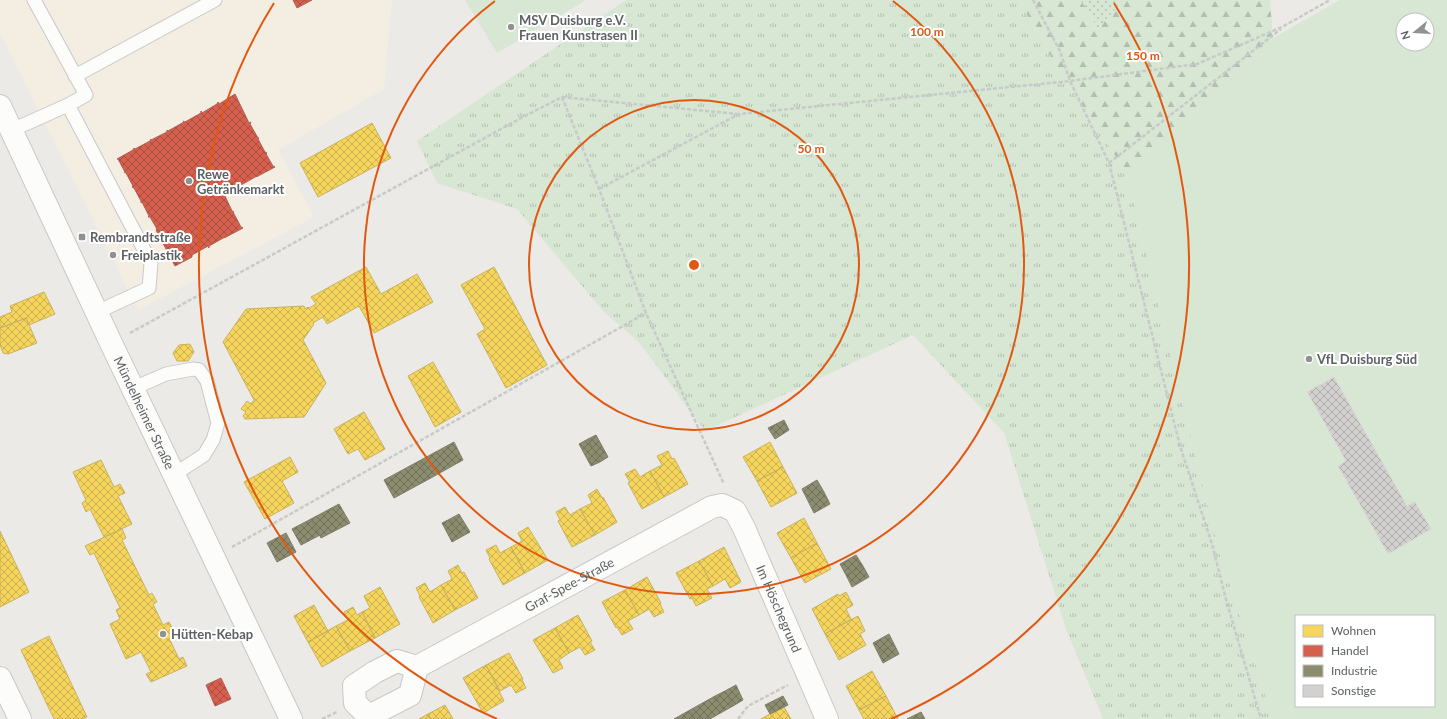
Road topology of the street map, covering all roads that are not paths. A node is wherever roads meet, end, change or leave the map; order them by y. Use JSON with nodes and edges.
{"nodes":[{"id":1,"x":34,"y":0,"type":"edge"},
{"id":2,"x":214,"y":0,"type":"edge"},
{"id":3,"x":75,"y":76,"type":"junction"},
{"id":4,"x":68,"y":105,"type":"junction"},
{"id":5,"x":0,"y":106,"type":"edge"},
{"id":6,"x":6,"y":133,"type":"edge"},
{"id":7,"x":97,"y":312,"type":"junction"},
{"id":8,"x":134,"y":388,"type":"junction"},
{"id":9,"x":174,"y":474,"type":"junction"},
{"id":10,"x":722,"y":505,"type":"joint"},
{"id":11,"x":417,"y":667,"type":"dead end"},
{"id":12,"x":0,"y":678,"type":"edge"},
{"id":13,"x":20,"y":719,"type":"edge"},
{"id":14,"x":291,"y":719,"type":"edge"},
{"id":15,"x":828,"y":719,"type":"edge"}],
"edges":[{"from":1,"to":3,"type":"lane"},
{"from":2,"to":3,"type":"lane"},
{"from":3,"to":4,"type":"lane"},
{"from":4,"to":6,"type":"lane"},
{"from":4,"to":7,"type":"lane"},
{"from":5,"to":6,"type":"main road","name":"Mündelheimer Straße"},
{"from":6,"to":7,"type":"main road","name":"Mündelheimer Straße"},
{"from":7,"to":8,"type":"main road","name":"Mündelheimer Straße"},
{"from":8,"to":9,"type":"main road","name":"Mündelheimer Straße"},
{"from":8,"to":9,"type":"lane"},
{"from":9,"to":14,"type":"main road","name":"Mündelheimer Straße"},
{"from":10,"to":11,"type":"main road","name":"Graf-Spee-Straße"},
{"from":10,"to":15,"type":"main road","name":"Im Höschegrund"},
{"from":12,"to":13,"type":"main road"}]}
